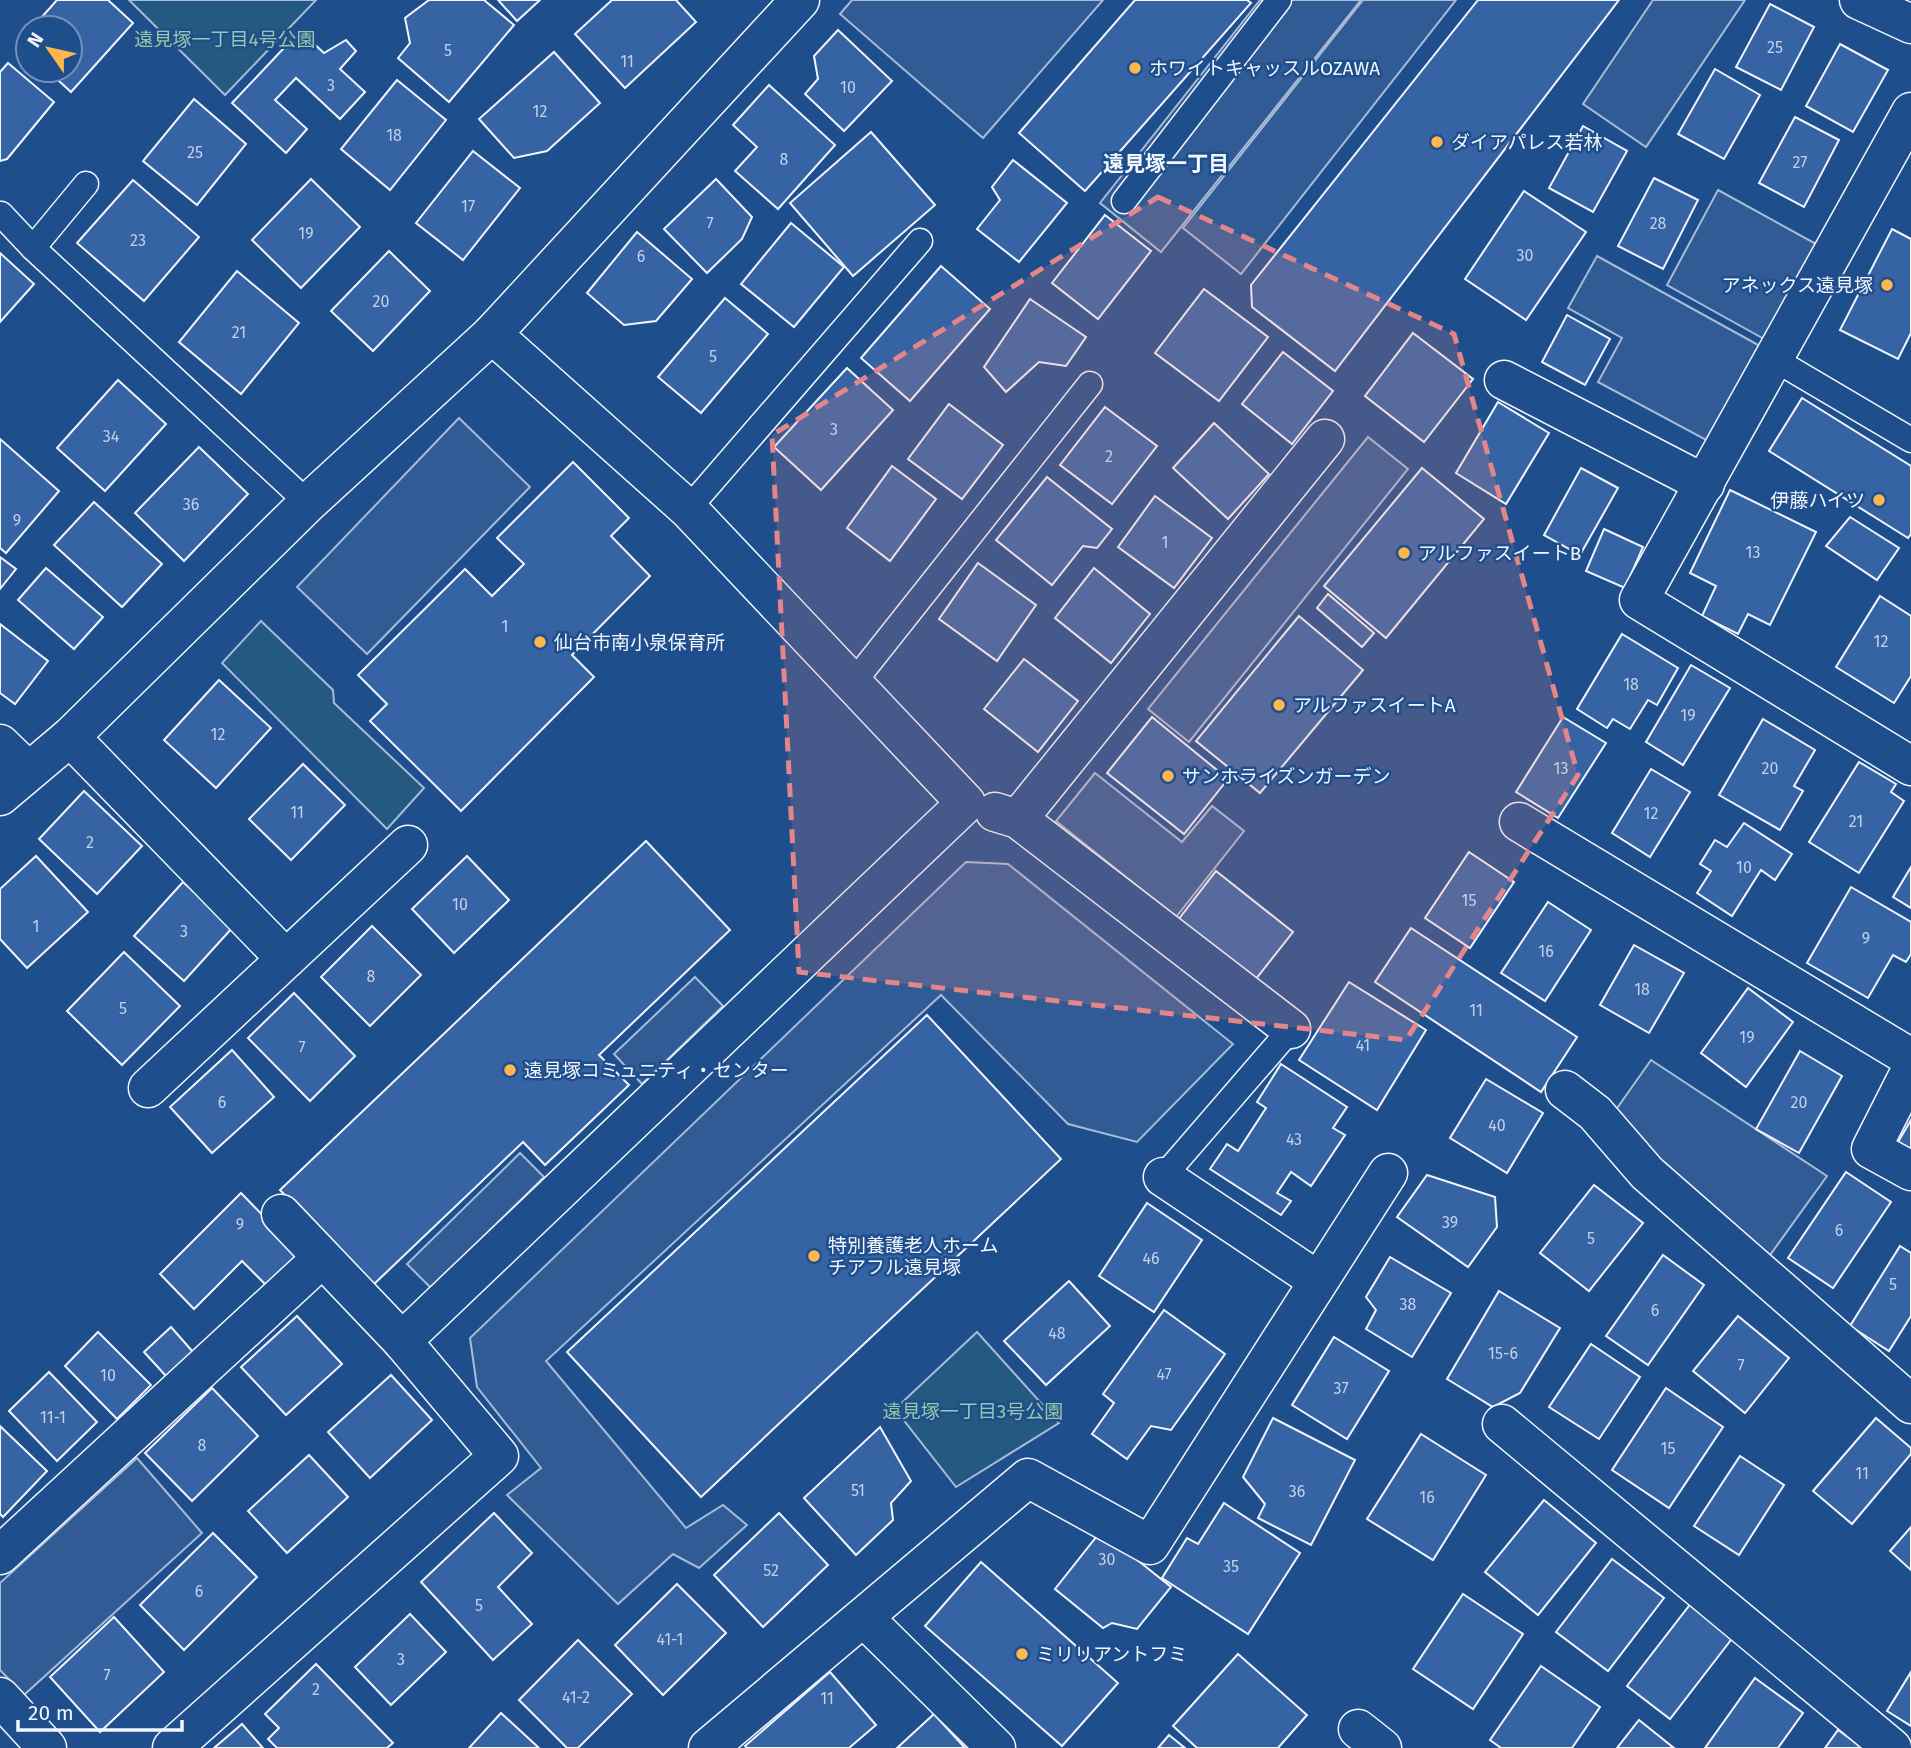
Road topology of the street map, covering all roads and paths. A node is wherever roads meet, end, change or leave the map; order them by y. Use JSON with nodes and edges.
{"nodes":[{"id":1,"x":800,"y":0,"type":"edge"},
{"id":2,"x":1279,"y":0,"type":"edge"},
{"id":3,"x":1859,"y":0,"type":"edge"},
{"id":4,"x":1911,"y":24,"type":"edge"},
{"id":5,"x":1911,"y":112,"type":"edge"},
{"id":6,"x":86,"y":184,"type":"dead end"},
{"id":7,"x":1124,"y":201,"type":"dead end"},
{"id":8,"x":1,"y":214,"type":"edge"},
{"id":9,"x":920,"y":242,"type":"dead end"},
{"id":10,"x":33,"y":248,"type":"junction"},
{"id":11,"x":492,"y":334,"type":"junction"},
{"id":12,"x":1774,"y":359,"type":"junction"},
{"id":13,"x":1504,"y":380,"type":"dead end"},
{"id":14,"x":1090,"y":384,"type":"dead end"},
{"id":15,"x":1325,"y":439,"type":"dead end"},
{"id":16,"x":1911,"y":440,"type":"edge"},
{"id":17,"x":1705,"y":484,"type":"junction"},
{"id":18,"x":308,"y":503,"type":"junction"},
{"id":19,"x":688,"y":509,"type":"junction"},
{"id":20,"x":853,"y":683,"type":"junction"},
{"id":21,"x":70,"y":737,"type":"junction"},
{"id":22,"x":0,"y":744,"type":"edge"},
{"id":23,"x":1911,"y":766,"type":"edge"},
{"id":24,"x":28,"y":771,"type":"junction"},
{"id":25,"x":0,"y":796,"type":"edge"},
{"id":26,"x":966,"y":803,"type":"junction"},
{"id":27,"x":1018,"y":819,"type":"junction"},
{"id":28,"x":1518,"y":822,"type":"dead end"},
{"id":29,"x":408,"y":845,"type":"dead end"},
{"id":30,"x":286,"y":959,"type":"junction"},
{"id":31,"x":1291,"y":1029,"type":"joint"},
{"id":32,"x":1911,"y":1058,"type":"edge"},
{"id":33,"x":1911,"y":1070,"type":"edge"},
{"id":34,"x":148,"y":1088,"type":"dead end"},
{"id":35,"x":1565,"y":1090,"type":"dead end"},
{"id":36,"x":1911,"y":1171,"type":"edge"},
{"id":37,"x":1388,"y":1173,"type":"dead end"},
{"id":38,"x":1163,"y":1177,"type":"joint"},
{"id":39,"x":281,"y":1214,"type":"dead end"},
{"id":40,"x":321,"y":1259,"type":"junction"},
{"id":41,"x":1317,"y":1280,"type":"junction"},
{"id":42,"x":402,"y":1340,"type":"junction"},
{"id":43,"x":1911,"y":1404,"type":"edge"},
{"id":44,"x":1502,"y":1424,"type":"dead end"},
{"id":45,"x":0,"y":1555,"type":"edge"},
{"id":46,"x":865,"y":1619,"type":"junction"},
{"id":47,"x":0,"y":1697,"type":"edge"},
{"id":48,"x":47,"y":1748,"type":"edge"},
{"id":49,"x":172,"y":1748,"type":"edge"},
{"id":50,"x":708,"y":1748,"type":"edge"},
{"id":51,"x":996,"y":1748,"type":"edge"},
{"id":52,"x":1892,"y":1748,"type":"edge"}],
"edges":[{"from":1,"to":11,"type":"street"},
{"from":2,"to":7,"type":"lane"},
{"from":3,"to":4,"type":"street"},
{"from":5,"to":12,"type":"street"},
{"from":6,"to":10,"type":"lane"},
{"from":8,"to":10,"type":"lane"},
{"from":9,"to":19,"type":"lane"},
{"from":10,"to":18,"type":"lane"},
{"from":11,"to":18,"type":"street"},
{"from":11,"to":19,"type":"street"},
{"from":12,"to":16,"type":"lane"},
{"from":12,"to":17,"type":"street"},
{"from":13,"to":17,"type":"street"},
{"from":14,"to":20,"type":"lane"},
{"from":15,"to":27,"type":"street"},
{"from":17,"to":23,"type":"street"},
{"from":18,"to":21,"type":"street"},
{"from":19,"to":20,"type":"street"},
{"from":20,"to":26,"type":"street"},
{"from":21,"to":24,"type":"street"},
{"from":21,"to":30,"type":"street"},
{"from":22,"to":24,"type":"street"},
{"from":24,"to":25,"type":"street"},
{"from":26,"to":27,"type":"street"},
{"from":26,"to":42,"type":"street"},
{"from":27,"to":31,"type":"street"},
{"from":28,"to":32,"type":"street"},
{"from":29,"to":30,"type":"street"},
{"from":30,"to":34,"type":"street"},
{"from":31,"to":38,"type":"lane"},
{"from":33,"to":36,"type":"street"},
{"from":35,"to":43,"type":"street"},
{"from":37,"to":41,"type":"street"},
{"from":38,"to":41,"type":"street"},
{"from":39,"to":40,"type":"street"},
{"from":40,"to":42,"type":"street"},
{"from":40,"to":45,"type":"street"},
{"from":41,"to":46,"type":"street"},
{"from":42,"to":49,"type":"street"},
{"from":44,"to":52,"type":"street"},
{"from":46,"to":50,"type":"street"},
{"from":46,"to":51,"type":"street"},
{"from":47,"to":48,"type":"street"}]}
